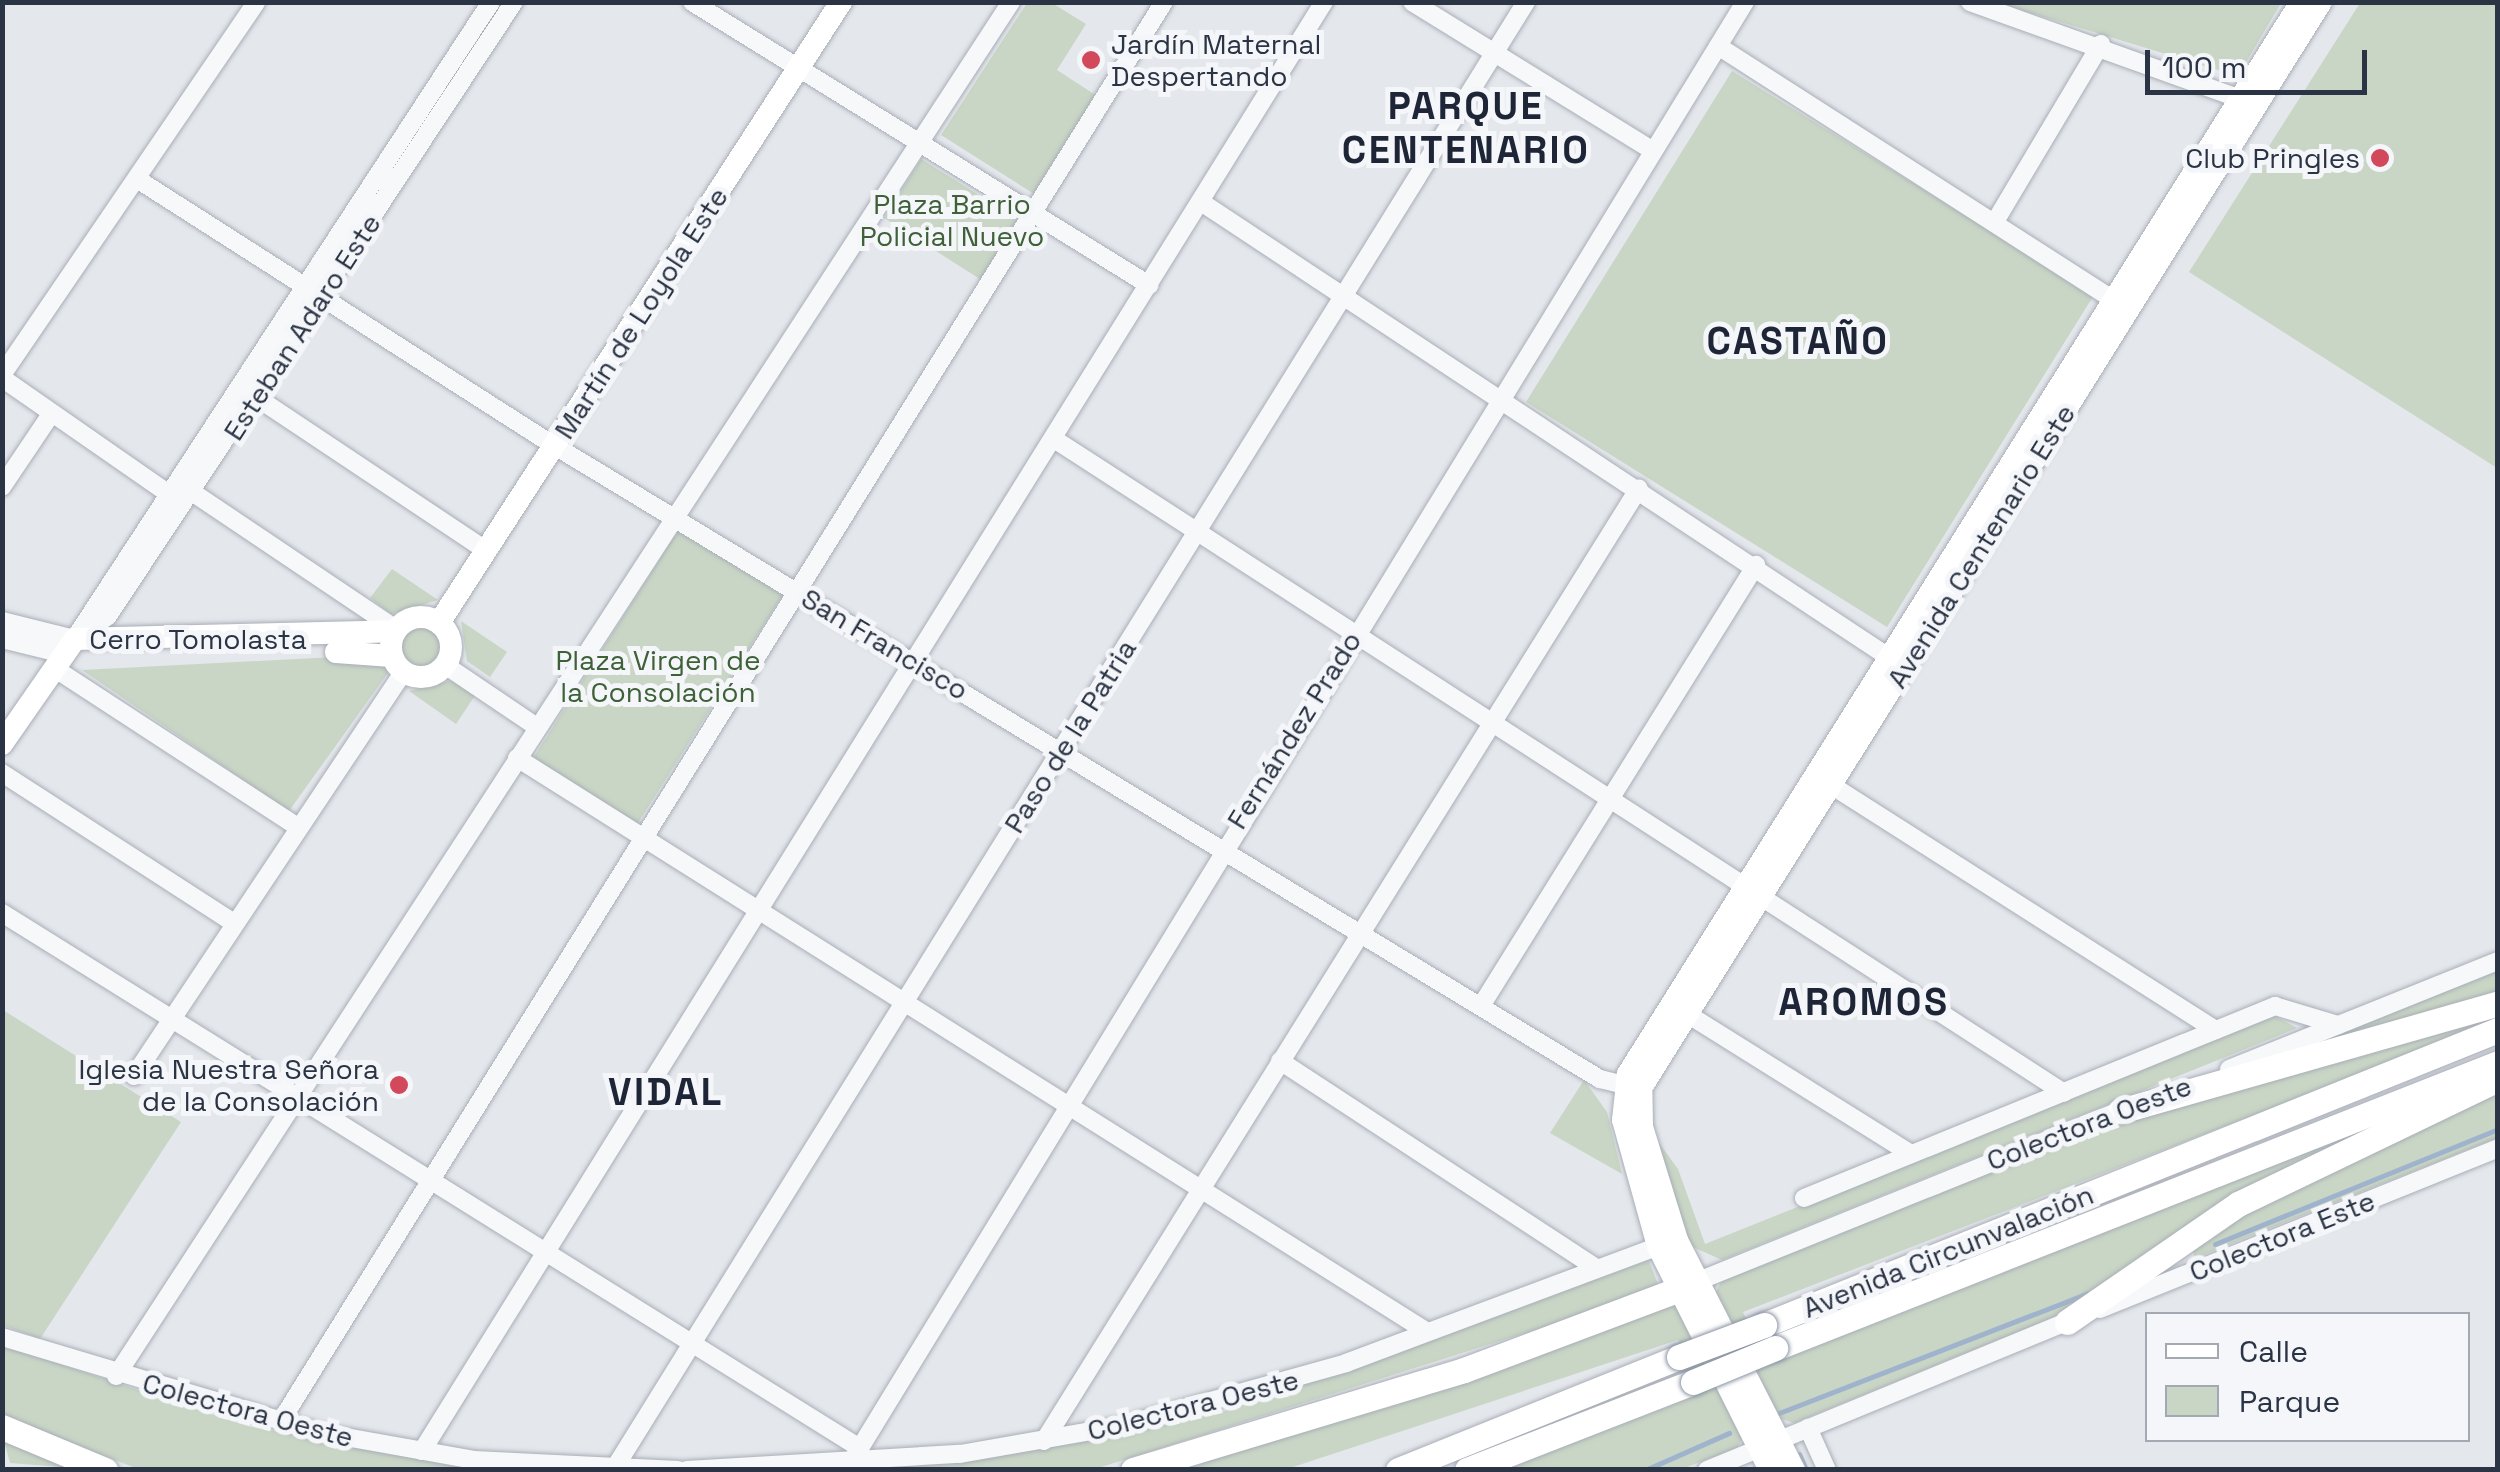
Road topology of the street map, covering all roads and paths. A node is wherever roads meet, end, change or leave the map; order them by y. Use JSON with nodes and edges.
{"nodes":[{"id":1,"x":256,"y":2,"type":"edge"},
{"id":2,"x":491,"y":2,"type":"edge"},
{"id":3,"x":514,"y":2,"type":"edge"},
{"id":4,"x":692,"y":2,"type":"edge"},
{"id":5,"x":841,"y":2,"type":"edge"},
{"id":6,"x":1011,"y":2,"type":"edge"},
{"id":7,"x":1164,"y":2,"type":"edge"},
{"id":8,"x":1324,"y":2,"type":"edge"},
{"id":9,"x":1412,"y":2,"type":"edge"},
{"id":10,"x":1526,"y":2,"type":"edge"},
{"id":11,"x":1745,"y":2,"type":"edge"},
{"id":12,"x":1970,"y":2,"type":"edge"},
{"id":13,"x":2301,"y":2,"type":"edge"},
{"id":14,"x":2321,"y":2,"type":"edge"},
{"id":15,"x":2101,"y":44,"type":"junction"},
{"id":16,"x":1718,"y":46,"type":"junction"},
{"id":17,"x":1494,"y":53,"type":"junction"},
{"id":18,"x":796,"y":72,"type":"junction"},
{"id":19,"x":2249,"y":101,"type":"junction"},
{"id":20,"x":918,"y":146,"type":"junction"},
{"id":21,"x":1653,"y":151,"type":"junction"},
{"id":22,"x":137,"y":180,"type":"junction"},
{"id":23,"x":1201,"y":202,"type":"junction"},
{"id":24,"x":1032,"y":214,"type":"junction"},
{"id":25,"x":1996,"y":220,"type":"junction"},
{"id":26,"x":1149,"y":285,"type":"junction"},
{"id":27,"x":302,"y":288,"type":"junction"},
{"id":28,"x":1344,"y":293,"type":"junction"},
{"id":29,"x":320,"y":299,"type":"junction"},
{"id":30,"x":2120,"y":304,"type":"junction"},
{"id":31,"x":2,"y":377,"type":"edge"},
{"id":32,"x":1501,"y":396,"type":"junction"},
{"id":33,"x":256,"y":397,"type":"junction"},
{"id":34,"x":51,"y":414,"type":"junction"},
{"id":35,"x":1054,"y":439,"type":"junction"},
{"id":36,"x":555,"y":446,"type":"junction"},
{"id":37,"x":2,"y":487,"type":"edge"},
{"id":38,"x":1640,"y":488,"type":"junction"},
{"id":39,"x":166,"y":492,"type":"junction"},
{"id":40,"x":192,"y":492,"type":"junction"},
{"id":41,"x":676,"y":516,"type":"junction"},
{"id":42,"x":1198,"y":529,"type":"junction"},
{"id":43,"x":487,"y":551,"type":"junction"},
{"id":44,"x":1756,"y":565,"type":"junction"},
{"id":45,"x":797,"y":591,"type":"junction"},
{"id":46,"x":2,"y":621,"type":"edge"},
{"id":47,"x":439,"y":623,"type":"junction"},
{"id":48,"x":396,"y":630,"type":"junction"},
{"id":49,"x":1356,"y":631,"type":"junction"},
{"id":50,"x":2,"y":639,"type":"edge"},
{"id":51,"x":64,"y":654,"type":"junction"},
{"id":52,"x":398,"y":664,"type":"junction"},
{"id":53,"x":916,"y":664,"type":"junction"},
{"id":54,"x":1897,"y":664,"type":"junction"},
{"id":55,"x":446,"y":665,"type":"junction"},
{"id":56,"x":1495,"y":717,"type":"junction"},
{"id":57,"x":537,"y":728,"type":"junction"},
{"id":58,"x":2,"y":744,"type":"edge"},
{"id":59,"x":1060,"y":752,"type":"junction"},
{"id":60,"x":517,"y":758,"type":"junction"},
{"id":61,"x":2,"y":773,"type":"edge"},
{"id":62,"x":1831,"y":785,"type":"junction"},
{"id":63,"x":1612,"y":796,"type":"junction"},
{"id":64,"x":298,"y":828,"type":"junction"},
{"id":65,"x":644,"y":838,"type":"junction"},
{"id":66,"x":1221,"y":846,"type":"junction"},
{"id":67,"x":1754,"y":891,"type":"junction"},
{"id":68,"x":760,"y":911,"type":"junction"},
{"id":69,"x":2,"y":912,"type":"edge"},
{"id":70,"x":234,"y":922,"type":"junction"},
{"id":71,"x":1360,"y":933,"type":"junction"},
{"id":72,"x":2498,"y":961,"type":"edge"},
{"id":73,"x":903,"y":1000,"type":"junction"},
{"id":74,"x":2498,"y":1004,"type":"edge"},
{"id":75,"x":1481,"y":1006,"type":"junction"},
{"id":76,"x":1680,"y":1009,"type":"junction"},
{"id":77,"x":170,"y":1021,"type":"junction"},
{"id":78,"x":2338,"y":1025,"type":"junction"},
{"id":79,"x":2215,"y":1030,"type":"junction"},
{"id":80,"x":2498,"y":1030,"type":"edge"},
{"id":81,"x":1280,"y":1061,"type":"junction"},
{"id":82,"x":2498,"y":1063,"type":"edge"},
{"id":83,"x":134,"y":1076,"type":"dead end"},
{"id":84,"x":2498,"y":1079,"type":"edge"},
{"id":85,"x":1632,"y":1088,"type":"junction"},
{"id":86,"x":2064,"y":1092,"type":"junction"},
{"id":87,"x":294,"y":1099,"type":"junction"},
{"id":88,"x":1064,"y":1106,"type":"junction"},
{"id":89,"x":2120,"y":1111,"type":"junction"},
{"id":90,"x":2498,"y":1148,"type":"edge"},
{"id":91,"x":1911,"y":1154,"type":"junction"},
{"id":92,"x":428,"y":1184,"type":"junction"},
{"id":93,"x":1199,"y":1190,"type":"junction"},
{"id":94,"x":1804,"y":1198,"type":"dead end"},
{"id":95,"x":1667,"y":1242,"type":"junction"},
{"id":96,"x":544,"y":1257,"type":"junction"},
{"id":97,"x":1596,"y":1268,"type":"junction"},
{"id":98,"x":1691,"y":1284,"type":"junction"},
{"id":99,"x":2066,"y":1322,"type":"junction"},
{"id":100,"x":1426,"y":1331,"type":"junction"},
{"id":101,"x":2,"y":1336,"type":"edge"},
{"id":102,"x":1769,"y":1336,"type":"junction"},
{"id":103,"x":692,"y":1344,"type":"junction"},
{"id":104,"x":116,"y":1376,"type":"junction"},
{"id":105,"x":281,"y":1421,"type":"junction"},
{"id":106,"x":2,"y":1426,"type":"edge"},
{"id":107,"x":1808,"y":1428,"type":"junction"},
{"id":108,"x":1044,"y":1441,"type":"junction"},
{"id":109,"x":422,"y":1451,"type":"junction"},
{"id":110,"x":1770,"y":1452,"type":"edge"},
{"id":111,"x":854,"y":1453,"type":"junction"},
{"id":112,"x":614,"y":1469,"type":"edge"},
{"id":113,"x":106,"y":1470,"type":"edge"},
{"id":114,"x":678,"y":1470,"type":"edge"},
{"id":115,"x":687,"y":1470,"type":"edge"},
{"id":116,"x":1133,"y":1470,"type":"edge"},
{"id":117,"x":1398,"y":1470,"type":"edge"},
{"id":118,"x":1468,"y":1470,"type":"edge"},
{"id":119,"x":1706,"y":1470,"type":"edge"},
{"id":120,"x":1794,"y":1470,"type":"edge"},
{"id":121,"x":1828,"y":1470,"type":"edge"}],
"edges":[{"from":1,"to":22,"type":"street"},
{"from":2,"to":27,"type":"street","name":"Esteban Adaro Este"},
{"from":3,"to":29,"type":"street","name":"Esteban Adaro Este"},
{"from":4,"to":18,"type":"street"},
{"from":5,"to":18,"type":"main road","name":"Martín de Loyola Este"},
{"from":6,"to":20,"type":"street"},
{"from":7,"to":24,"type":"street"},
{"from":8,"to":23,"type":"street"},
{"from":9,"to":17,"type":"street"},
{"from":10,"to":17,"type":"street","name":"Paso de la Patria"},
{"from":11,"to":16,"type":"street","name":"Fernández Prado"},
{"from":12,"to":15,"type":"street"},
{"from":13,"to":19,"type":"main road","name":"Avenida Centenario Este"},
{"from":14,"to":19,"type":"main road","name":"Avenida Centenario Este"},
{"from":15,"to":19,"type":"street"},
{"from":15,"to":25,"type":"street"},
{"from":16,"to":21,"type":"street","name":"Fernández Prado"},
{"from":16,"to":25,"type":"street"},
{"from":17,"to":21,"type":"street"},
{"from":17,"to":28,"type":"street","name":"Paso de la Patria"},
{"from":18,"to":20,"type":"street"},
{"from":18,"to":36,"type":"main road","name":"Martín de Loyola Este"},
{"from":19,"to":30,"type":"main road","name":"Avenida Centenario Este"},
{"from":20,"to":24,"type":"street"},
{"from":20,"to":41,"type":"street"},
{"from":21,"to":32,"type":"street","name":"Fernández Prado"},
{"from":22,"to":27,"type":"street","name":"San Francisco"},
{"from":22,"to":31,"type":"street"},
{"from":23,"to":26,"type":"street"},
{"from":23,"to":28,"type":"street"},
{"from":24,"to":26,"type":"street"},
{"from":24,"to":45,"type":"street"},
{"from":25,"to":30,"type":"street"},
{"from":26,"to":35,"type":"street"},
{"from":27,"to":29,"type":"street","name":"San Francisco"},
{"from":27,"to":39,"type":"street","name":"Esteban Adaro Este"},
{"from":28,"to":32,"type":"street"},
{"from":28,"to":42,"type":"street","name":"Paso de la Patria"},
{"from":29,"to":33,"type":"street","name":"Esteban Adaro Este"},
{"from":29,"to":36,"type":"street","name":"San Francisco"},
{"from":30,"to":54,"type":"main road","name":"Avenida Centenario Este"},
{"from":31,"to":34,"type":"street"},
{"from":32,"to":38,"type":"street"},
{"from":32,"to":49,"type":"street","name":"Fernández Prado"},
{"from":33,"to":40,"type":"street","name":"Esteban Adaro Este"},
{"from":33,"to":43,"type":"street"},
{"from":34,"to":37,"type":"street"},
{"from":34,"to":39,"type":"street"},
{"from":35,"to":42,"type":"street"},
{"from":35,"to":53,"type":"street"},
{"from":36,"to":41,"type":"street","name":"San Francisco"},
{"from":36,"to":43,"type":"main road","name":"Martín de Loyola Este"},
{"from":38,"to":44,"type":"street"},
{"from":38,"to":56,"type":"street"},
{"from":39,"to":40,"type":"street"},
{"from":39,"to":51,"type":"street","name":"Esteban Adaro Este"},
{"from":40,"to":48,"type":"street"},
{"from":40,"to":51,"type":"street","name":"Esteban Adaro Este"},
{"from":41,"to":45,"type":"street","name":"San Francisco"},
{"from":41,"to":57,"type":"street"},
{"from":42,"to":49,"type":"street"},
{"from":42,"to":59,"type":"street","name":"Paso de la Patria"},
{"from":43,"to":47,"type":"main road","name":"Martín de Loyola Este"},
{"from":44,"to":54,"type":"street"},
{"from":44,"to":63,"type":"street"},
{"from":45,"to":53,"type":"street","name":"San Francisco"},
{"from":45,"to":65,"type":"street"},
{"from":46,"to":51,"type":"street","name":"Cerro Tomolasta"},
{"from":47,"to":48,"type":"main road"},
{"from":47,"to":55,"type":"main road"},
{"from":48,"to":51,"type":"main road","name":"Cerro Tomolasta"},
{"from":48,"to":52,"type":"main road"},
{"from":49,"to":56,"type":"street"},
{"from":49,"to":66,"type":"street","name":"Fernández Prado"},
{"from":50,"to":51,"type":"street","name":"Cerro Tomolasta"},
{"from":51,"to":52,"type":"main road","name":"Cerro Tomolasta"},
{"from":51,"to":58,"type":"main road","name":"Esteban Adaro Este"},
{"from":51,"to":64,"type":"street"},
{"from":52,"to":55,"type":"main road"},
{"from":52,"to":64,"type":"street"},
{"from":53,"to":59,"type":"street","name":"San Francisco"},
{"from":53,"to":68,"type":"street"},
{"from":54,"to":62,"type":"main road","name":"Avenida Centenario Este"},
{"from":54,"to":67,"type":"main road","name":"Avenida Centenario Este"},
{"from":55,"to":57,"type":"street"},
{"from":56,"to":63,"type":"street"},
{"from":56,"to":71,"type":"street"},
{"from":57,"to":60,"type":"street"},
{"from":59,"to":66,"type":"street","name":"San Francisco"},
{"from":59,"to":73,"type":"street","name":"Paso de la Patria"},
{"from":60,"to":65,"type":"street"},
{"from":60,"to":87,"type":"street"},
{"from":61,"to":70,"type":"street"},
{"from":62,"to":67,"type":"main road","name":"Avenida Centenario Este"},
{"from":62,"to":79,"type":"street"},
{"from":63,"to":67,"type":"street"},
{"from":63,"to":75,"type":"street"},
{"from":64,"to":70,"type":"street"},
{"from":65,"to":68,"type":"street"},
{"from":65,"to":92,"type":"street"},
{"from":66,"to":71,"type":"street","name":"San Francisco"},
{"from":66,"to":88,"type":"street","name":"Fernández Prado"},
{"from":67,"to":76,"type":"main road","name":"Avenida Centenario Este"},
{"from":67,"to":86,"type":"street"},
{"from":68,"to":73,"type":"street"},
{"from":68,"to":96,"type":"street"},
{"from":69,"to":77,"type":"street"},
{"from":70,"to":77,"type":"street"},
{"from":71,"to":75,"type":"street","name":"San Francisco"},
{"from":71,"to":81,"type":"street"},
{"from":72,"to":78,"type":"street","name":"Colectora Oeste"},
{"from":73,"to":88,"type":"street"},
{"from":73,"to":103,"type":"street","name":"Paso de la Patria"},
{"from":74,"to":89,"type":"highway"},
{"from":75,"to":85,"type":"street","name":"San Francisco"},
{"from":76,"to":85,"type":"main road","name":"Avenida Centenario Este"},
{"from":76,"to":91,"type":"street"},
{"from":77,"to":83,"type":"street"},
{"from":77,"to":87,"type":"street"},
{"from":78,"to":79,"type":"street"},
{"from":78,"to":89,"type":"street","name":"Colectora Oeste"},
{"from":79,"to":86,"type":"street"},
{"from":80,"to":102,"type":"highway","name":"Avenida Circunvalación"},
{"from":81,"to":93,"type":"street"},
{"from":81,"to":97,"type":"street"},
{"from":82,"to":102,"type":"highway","name":"Avenida Circunvalación"},
{"from":84,"to":99,"type":"highway"},
{"from":85,"to":95,"type":"main road"},
{"from":86,"to":91,"type":"street"},
{"from":87,"to":92,"type":"street"},
{"from":87,"to":104,"type":"street"},
{"from":88,"to":93,"type":"street"},
{"from":88,"to":111,"type":"street","name":"Fernández Prado"},
{"from":89,"to":98,"type":"street","name":"Colectora Oeste"},
{"from":90,"to":99,"type":"street","name":"Colectora Este"},
{"from":91,"to":94,"type":"street"},
{"from":92,"to":96,"type":"street"},
{"from":92,"to":105,"type":"street"},
{"from":93,"to":100,"type":"street"},
{"from":93,"to":108,"type":"street"},
{"from":95,"to":97,"type":"street","name":"Colectora Oeste"},
{"from":95,"to":98,"type":"main road"},
{"from":96,"to":103,"type":"street"},
{"from":96,"to":109,"type":"street"},
{"from":97,"to":100,"type":"street","name":"Colectora Oeste"},
{"from":98,"to":110,"type":"main road"},
{"from":98,"to":116,"type":"highway"},
{"from":99,"to":107,"type":"street","name":"Colectora Este"},
{"from":100,"to":108,"type":"street","name":"Colectora Oeste"},
{"from":101,"to":104,"type":"street","name":"Colectora Oeste"},
{"from":102,"to":117,"type":"highway","name":"Avenida Circunvalación","bridge":true},
{"from":102,"to":118,"type":"highway","name":"Avenida Circunvalación","bridge":true},
{"from":103,"to":111,"type":"street"},
{"from":103,"to":112,"type":"street","name":"Paso de la Patria"},
{"from":104,"to":105,"type":"street","name":"Colectora Oeste"},
{"from":105,"to":109,"type":"street","name":"Colectora Oeste"},
{"from":106,"to":113,"type":"highway"},
{"from":107,"to":110,"type":"street","name":"Colectora Este"},
{"from":107,"to":121,"type":"street"},
{"from":108,"to":111,"type":"street","name":"Colectora Oeste"},
{"from":109,"to":112,"type":"street","name":"Colectora Oeste"},
{"from":110,"to":119,"type":"street","name":"Colectora Este"},
{"from":110,"to":120,"type":"main road"},
{"from":111,"to":115,"type":"street","name":"Colectora Oeste"},
{"from":112,"to":114,"type":"street","name":"Colectora Oeste"}]}
